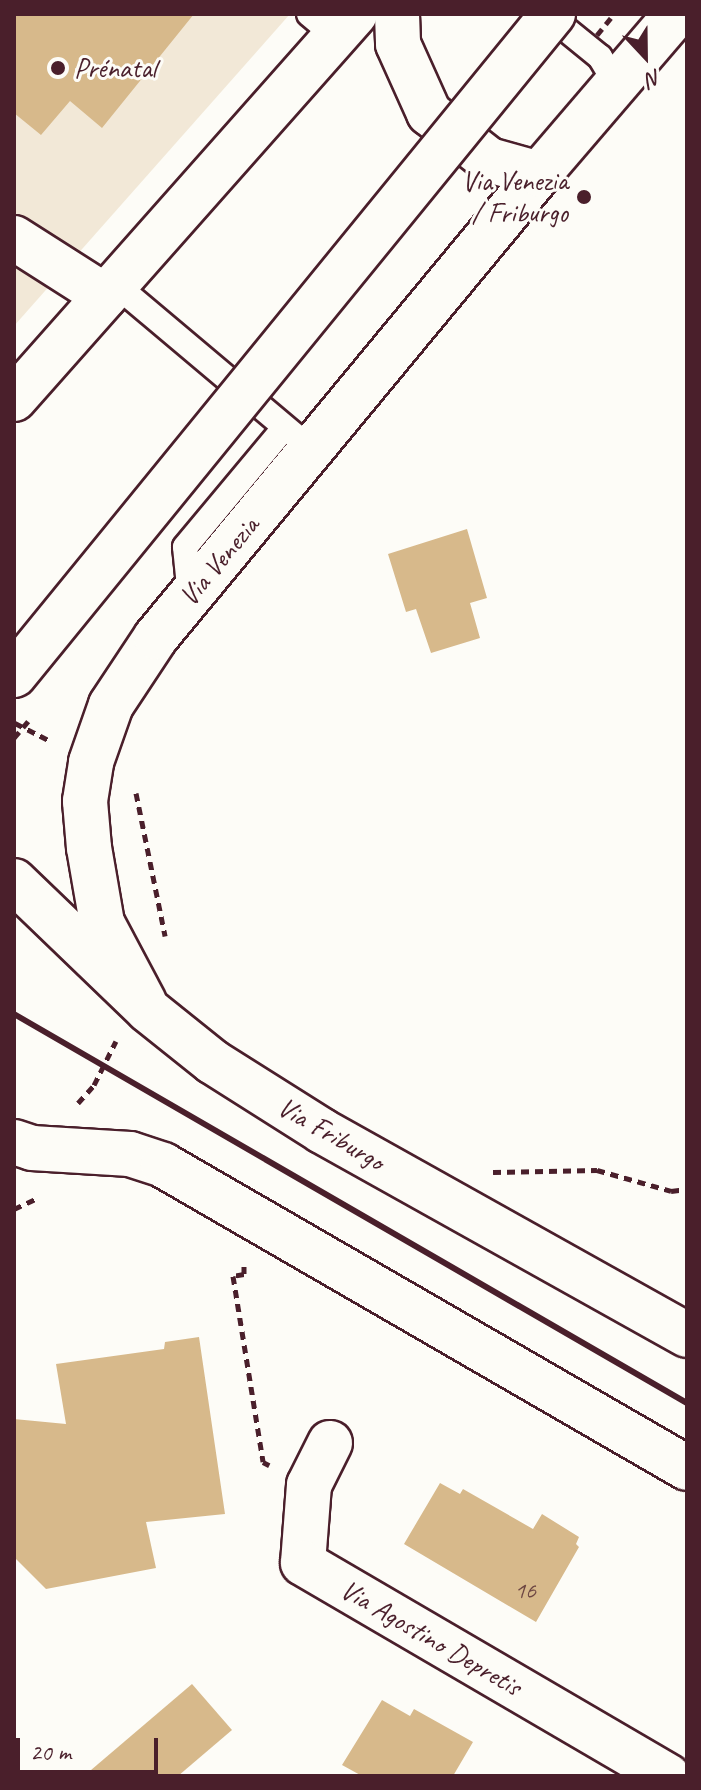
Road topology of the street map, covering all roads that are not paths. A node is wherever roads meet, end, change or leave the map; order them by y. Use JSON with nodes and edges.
{"nodes":[{"id":1,"x":397,"y":14,"type":"edge"},
{"id":2,"x":550,"y":14,"type":"edge"},
{"id":3,"x":676,"y":14,"type":"edge"},
{"id":4,"x":333,"y":21,"type":"edge"},
{"id":5,"x":616,"y":84,"type":"junction"},
{"id":6,"x":539,"y":174,"type":"junction"},
{"id":7,"x":14,"y":238,"type":"edge"},
{"id":8,"x":110,"y":290,"type":"junction"},
{"id":9,"x":14,"y":399,"type":"edge"},
{"id":10,"x":298,"y":439,"type":"junction"},
{"id":11,"x":14,"y":675,"type":"edge"},
{"id":12,"x":14,"y":881,"type":"edge"},
{"id":13,"x":134,"y":1019,"type":"junction"},
{"id":14,"x":20,"y":1147,"type":"edge"},
{"id":15,"x":687,"y":1335,"type":"edge"},
{"id":16,"x":330,"y":1443,"type":"dead end"},
{"id":17,"x":687,"y":1468,"type":"edge"},
{"id":18,"x":668,"y":1776,"type":"edge"}],
"edges":[{"from":1,"to":6,"type":"street"},
{"from":2,"to":5,"type":"lane"},
{"from":2,"to":11,"type":"street","bridge":true},
{"from":3,"to":5,"type":"street","name":"Via Venezia"},
{"from":4,"to":8,"type":"street"},
{"from":5,"to":6,"type":"street","name":"Via Venezia"},
{"from":6,"to":10,"type":"street","name":"Via Venezia"},
{"from":7,"to":8,"type":"street"},
{"from":8,"to":9,"type":"street"},
{"from":8,"to":10,"type":"lane"},
{"from":10,"to":13,"type":"street","name":"Via Venezia"},
{"from":12,"to":13,"type":"street","name":"Via Friburgo"},
{"from":13,"to":15,"type":"street","name":"Via Friburgo"},
{"from":14,"to":17,"type":"street"},
{"from":16,"to":18,"type":"street","name":"Via Agostino Depretis"}]}
